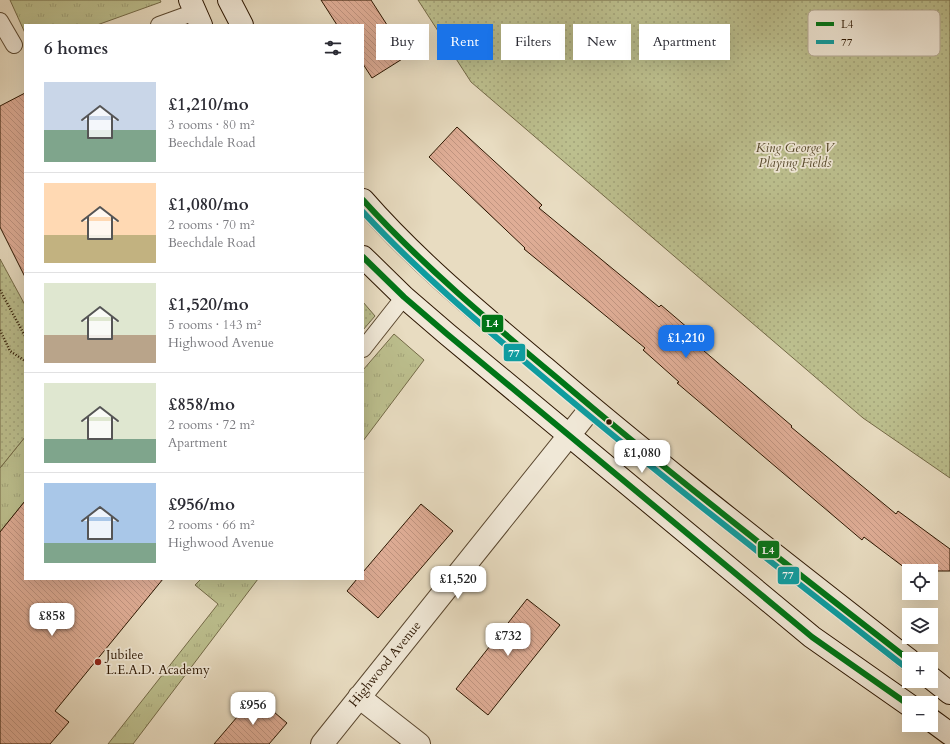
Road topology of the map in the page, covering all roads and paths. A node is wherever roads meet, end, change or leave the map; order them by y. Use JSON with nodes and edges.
{"nodes":[{"id":1,"x":229,"y":0,"type":"edge"},
{"id":2,"x":196,"y":12,"type":"edge"},
{"id":3,"x":0,"y":21,"type":"edge"},
{"id":4,"x":163,"y":24,"type":"edge"},
{"id":5,"x":241,"y":24,"type":"edge"},
{"id":6,"x":14,"y":44,"type":"dead end"},
{"id":7,"x":364,"y":201,"type":"edge"},
{"id":8,"x":364,"y":258,"type":"edge"},
{"id":9,"x":0,"y":290,"type":"edge"},
{"id":10,"x":404,"y":297,"type":"junction"},
{"id":11,"x":0,"y":330,"type":"edge"},
{"id":12,"x":24,"y":334,"type":"edge"},
{"id":13,"x":364,"y":348,"type":"edge"},
{"id":14,"x":24,"y":360,"type":"edge"},
{"id":15,"x":591,"y":408,"type":"junction"},
{"id":16,"x":569,"y":435,"type":"junction"},
{"id":17,"x":902,"y":655,"type":"edge"},
{"id":18,"x":938,"y":683,"type":"edge"},
{"id":19,"x":950,"y":692,"type":"edge"},
{"id":20,"x":359,"y":697,"type":"junction"},
{"id":21,"x":902,"y":700,"type":"edge"},
{"id":22,"x":938,"y":725,"type":"edge"},
{"id":23,"x":950,"y":734,"type":"edge"},
{"id":24,"x":322,"y":744,"type":"edge"},
{"id":25,"x":419,"y":744,"type":"edge"}],
"edges":[{"from":1,"to":5,"type":"street"},
{"from":2,"to":4,"type":"lane"},
{"from":3,"to":6,"type":"lane"},
{"from":7,"to":15,"type":"street"},
{"from":8,"to":10,"type":"street"},
{"from":9,"to":12,"type":"path"},
{"from":10,"to":13,"type":"lane"},
{"from":10,"to":16,"type":"street"},
{"from":11,"to":14,"type":"path"},
{"from":15,"to":16,"type":"street","name":"Highwood Avenue"},
{"from":15,"to":17,"type":"street"},
{"from":16,"to":20,"type":"street","name":"Highwood Avenue"},
{"from":16,"to":21,"type":"street"},
{"from":18,"to":19,"type":"street"},
{"from":20,"to":24,"type":"street","name":"Highwood Avenue"},
{"from":20,"to":25,"type":"street"},
{"from":22,"to":23,"type":"street"}]}
